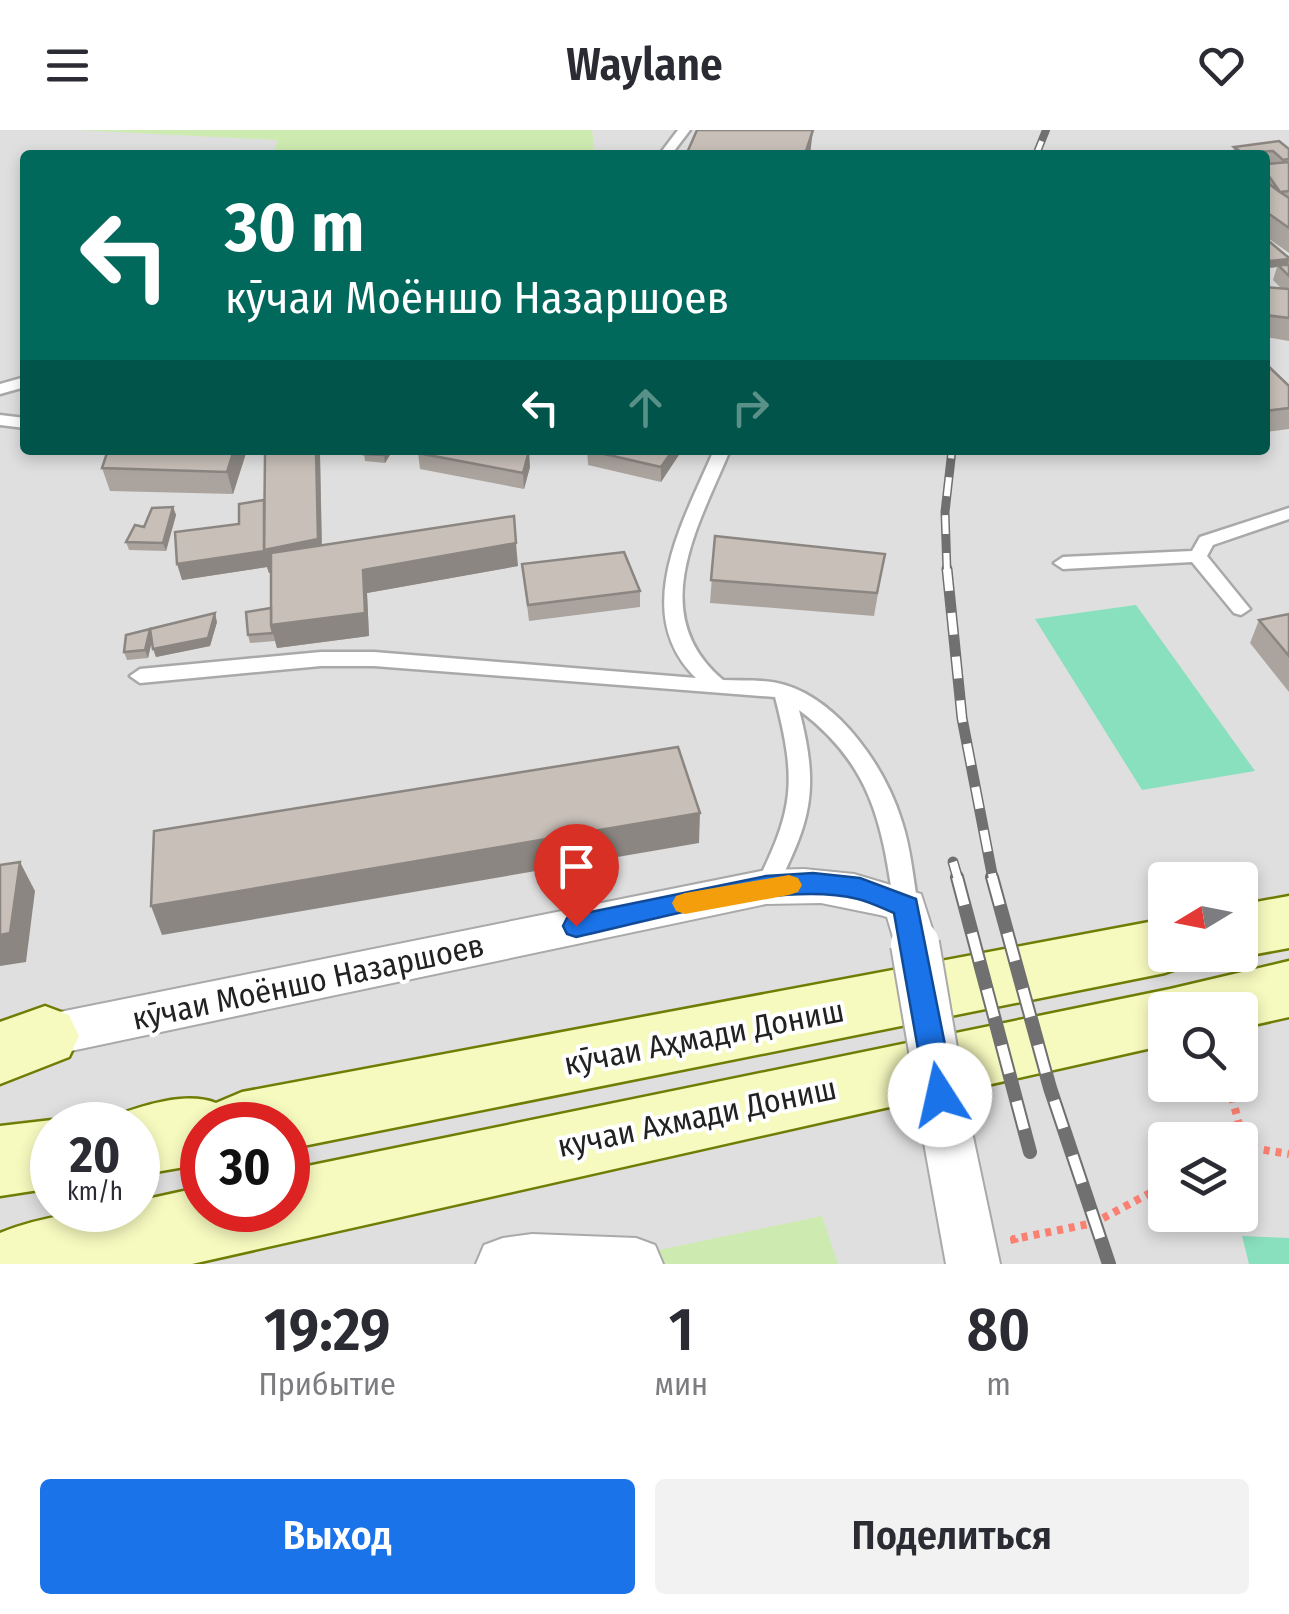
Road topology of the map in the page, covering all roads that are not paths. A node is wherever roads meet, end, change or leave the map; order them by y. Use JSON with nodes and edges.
{"nodes":[{"id":1,"x":684,"y":130,"type":"edge"},
{"id":2,"x":669,"y":150,"type":"edge"},
{"id":3,"x":720,"y":455,"type":"edge"},
{"id":4,"x":1289,"y":514,"type":"edge"},
{"id":5,"x":1198,"y":556,"type":"junction"},
{"id":6,"x":1063,"y":563,"type":"dead end"},
{"id":7,"x":1240,"y":609,"type":"dead end"},
{"id":8,"x":140,"y":676,"type":"dead end"},
{"id":9,"x":718,"y":688,"type":"junction"},
{"id":10,"x":784,"y":692,"type":"junction"},
{"id":11,"x":766,"y":887,"type":"junction"},
{"id":12,"x":1289,"y":922,"type":"edge"},
{"id":13,"x":911,"y":925,"type":"junction"},
{"id":14,"x":1258,"y":928,"type":"edge"},
{"id":15,"x":1148,"y":949,"type":"edge"},
{"id":16,"x":1289,"y":989,"type":"edge"},
{"id":17,"x":1258,"y":996,"type":"edge"},
{"id":18,"x":1148,"y":1020,"type":"edge"},
{"id":19,"x":15,"y":1045,"type":"edge"},
{"id":20,"x":310,"y":1112,"type":"edge"},
{"id":21,"x":30,"y":1157,"type":"edge"},
{"id":22,"x":0,"y":1161,"type":"edge"},
{"id":23,"x":310,"y":1201,"type":"edge"},
{"id":24,"x":180,"y":1229,"type":"edge"},
{"id":25,"x":995,"y":1258,"type":"edge"},
{"id":26,"x":20,"y":1264,"type":"edge"},
{"id":27,"x":503,"y":1264,"type":"edge"},
{"id":28,"x":636,"y":1264,"type":"edge"}],
"edges":[{"from":1,"to":2,"type":"lane"},
{"from":3,"to":9,"type":"lane"},
{"from":4,"to":5,"type":"lane"},
{"from":5,"to":6,"type":"lane"},
{"from":5,"to":7,"type":"lane"},
{"from":8,"to":9,"type":"lane"},
{"from":9,"to":10,"type":"lane"},
{"from":10,"to":11,"type":"lane"},
{"from":10,"to":13,"type":"lane"},
{"from":11,"to":13,"type":"street","name":"кӯчаи Моёншо Назаршоев"},
{"from":11,"to":19,"type":"street","name":"кӯчаи Моёншо Назаршоев"},
{"from":12,"to":14,"type":"street"},
{"from":13,"to":25,"type":"street","bridge":true},
{"from":15,"to":20,"type":"street","name":"кӯчаи Аҳмади Дониш"},
{"from":16,"to":17,"type":"street"},
{"from":18,"to":23,"type":"street","name":"кучаи Ахмади Дониш"},
{"from":21,"to":22,"type":"street"},
{"from":24,"to":26,"type":"street"},
{"from":27,"to":28,"type":"street"}]}
